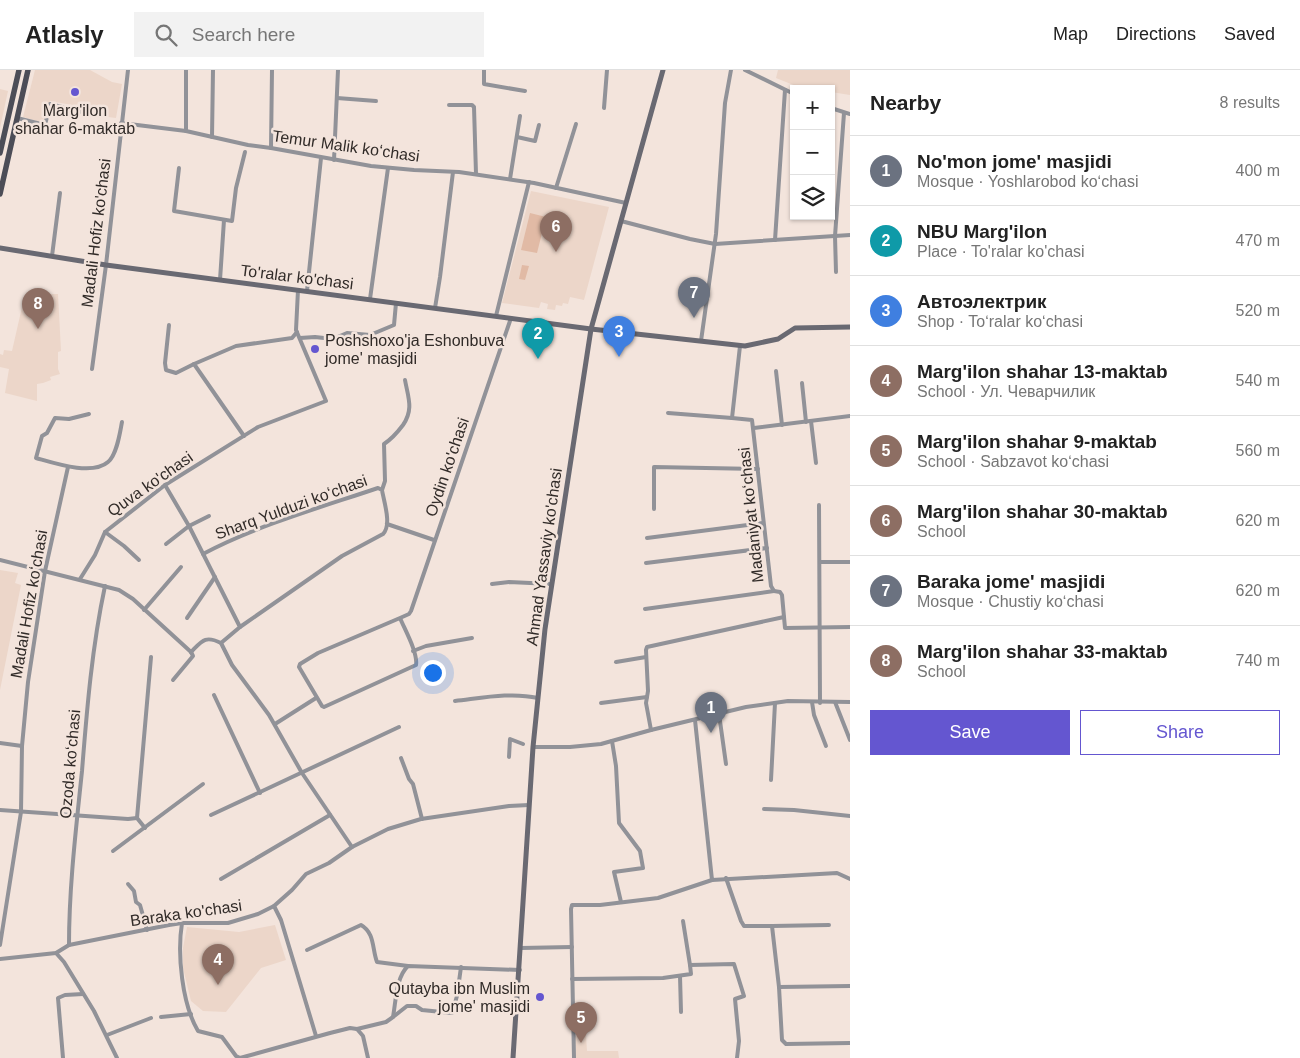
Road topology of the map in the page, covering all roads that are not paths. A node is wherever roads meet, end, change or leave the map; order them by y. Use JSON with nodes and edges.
{"nodes":[{"id":1,"x":18,"y":70,"type":"edge"},
{"id":2,"x":28,"y":70,"type":"edge"},
{"id":3,"x":128,"y":70,"type":"edge"},
{"id":4,"x":186,"y":70,"type":"edge"},
{"id":5,"x":214,"y":70,"type":"edge"},
{"id":6,"x":272,"y":70,"type":"edge"},
{"id":7,"x":338,"y":70,"type":"edge"},
{"id":8,"x":484,"y":70,"type":"edge"},
{"id":9,"x":607,"y":70,"type":"edge"},
{"id":10,"x":663,"y":70,"type":"edge"},
{"id":11,"x":731,"y":70,"type":"edge"},
{"id":12,"x":745,"y":70,"type":"edge"},
{"id":13,"x":786,"y":90,"type":"junction"},
{"id":14,"x":525,"y":91,"type":"dead end"},
{"id":15,"x":790,"y":92,"type":"edge"},
{"id":16,"x":337,"y":98,"type":"junction"},
{"id":17,"x":376,"y":100,"type":"dead end"},
{"id":18,"x":449,"y":105,"type":"dead end"},
{"id":19,"x":604,"y":108,"type":"dead end"},
{"id":20,"x":835,"y":110,"type":"edge"},
{"id":21,"x":86,"y":113,"type":"dead end"},
{"id":22,"x":844,"y":113,"type":"junction"},
{"id":23,"x":850,"y":114,"type":"edge"},
{"id":24,"x":520,"y":116,"type":"dead end"},
{"id":25,"x":17,"y":118,"type":"junction"},
{"id":26,"x":121,"y":123,"type":"junction"},
{"id":27,"x":576,"y":124,"type":"dead end"},
{"id":28,"x":540,"y":125,"type":"dead end"},
{"id":29,"x":186,"y":131,"type":"junction"},
{"id":30,"x":212,"y":137,"type":"junction"},
{"id":31,"x":516,"y":137,"type":"junction"},
{"id":32,"x":271,"y":148,"type":"junction"},
{"id":33,"x":245,"y":152,"type":"dead end"},
{"id":34,"x":0,"y":153,"type":"edge"},
{"id":35,"x":321,"y":158,"type":"junction"},
{"id":36,"x":334,"y":160,"type":"junction"},
{"id":37,"x":178,"y":168,"type":"dead end"},
{"id":38,"x":388,"y":168,"type":"junction"},
{"id":39,"x":453,"y":172,"type":"junction"},
{"id":40,"x":476,"y":174,"type":"junction"},
{"id":41,"x":510,"y":180,"type":"junction"},
{"id":42,"x":529,"y":182,"type":"junction"},
{"id":43,"x":556,"y":188,"type":"junction"},
{"id":44,"x":60,"y":193,"type":"dead end"},
{"id":45,"x":0,"y":194,"type":"edge"},
{"id":46,"x":626,"y":203,"type":"junction"},
{"id":47,"x":224,"y":220,"type":"junction"},
{"id":48,"x":621,"y":221,"type":"junction"},
{"id":49,"x":850,"y":235,"type":"edge"},
{"id":50,"x":835,"y":236,"type":"junction"},
{"id":51,"x":775,"y":240,"type":"junction"},
{"id":52,"x":715,"y":244,"type":"junction"},
{"id":53,"x":0,"y":248,"type":"edge"},
{"id":54,"x":52,"y":256,"type":"junction"},
{"id":55,"x":106,"y":265,"type":"junction"},
{"id":56,"x":836,"y":272,"type":"dead end"},
{"id":57,"x":220,"y":280,"type":"junction"},
{"id":58,"x":298,"y":290,"type":"junction"},
{"id":59,"x":307,"y":291,"type":"junction"},
{"id":60,"x":370,"y":300,"type":"junction"},
{"id":61,"x":396,"y":303,"type":"junction"},
{"id":62,"x":435,"y":308,"type":"junction"},
{"id":63,"x":496,"y":316,"type":"junction"},
{"id":64,"x":511,"y":318,"type":"junction"},
{"id":65,"x":169,"y":325,"type":"dead end"},
{"id":66,"x":850,"y":327,"type":"edge"},
{"id":67,"x":591,"y":329,"type":"junction"},
{"id":68,"x":297,"y":332,"type":"junction"},
{"id":69,"x":300,"y":338,"type":"junction"},
{"id":70,"x":701,"y":341,"type":"junction"},
{"id":71,"x":740,"y":346,"type":"junction"},
{"id":72,"x":194,"y":364,"type":"junction"},
{"id":73,"x":92,"y":369,"type":"dead end"},
{"id":74,"x":776,"y":371,"type":"dead end"},
{"id":75,"x":405,"y":380,"type":"dead end"},
{"id":76,"x":802,"y":384,"type":"dead end"},
{"id":77,"x":89,"y":414,"type":"dead end"},
{"id":78,"x":668,"y":414,"type":"dead end"},
{"id":79,"x":850,"y":416,"type":"edge"},
{"id":80,"x":732,"y":418,"type":"junction"},
{"id":81,"x":122,"y":422,"type":"dead end"},
{"id":82,"x":809,"y":422,"type":"junction"},
{"id":83,"x":782,"y":425,"type":"junction"},
{"id":84,"x":754,"y":428,"type":"junction"},
{"id":85,"x":244,"y":436,"type":"junction"},
{"id":86,"x":816,"y":464,"type":"dead end"},
{"id":87,"x":68,"y":467,"type":"junction"},
{"id":88,"x":758,"y":469,"type":"junction"},
{"id":89,"x":165,"y":485,"type":"junction"},
{"id":90,"x":382,"y":490,"type":"junction"},
{"id":91,"x":819,"y":505,"type":"dead end"},
{"id":92,"x":654,"y":510,"type":"dead end"},
{"id":93,"x":209,"y":516,"type":"dead end"},
{"id":94,"x":763,"y":523,"type":"junction"},
{"id":95,"x":387,"y":524,"type":"junction"},
{"id":96,"x":189,"y":526,"type":"junction"},
{"id":97,"x":105,"y":532,"type":"junction"},
{"id":98,"x":647,"y":538,"type":"dead end"},
{"id":99,"x":434,"y":540,"type":"junction"},
{"id":100,"x":166,"y":544,"type":"dead end"},
{"id":101,"x":767,"y":548,"type":"junction"},
{"id":102,"x":203,"y":554,"type":"junction"},
{"id":103,"x":0,"y":560,"type":"edge"},
{"id":104,"x":138,"y":560,"type":"dead end"},
{"id":105,"x":820,"y":562,"type":"junction"},
{"id":106,"x":850,"y":562,"type":"edge"},
{"id":107,"x":646,"y":563,"type":"dead end"},
{"id":108,"x":181,"y":567,"type":"dead end"},
{"id":109,"x":45,"y":571,"type":"junction"},
{"id":110,"x":215,"y":577,"type":"junction"},
{"id":111,"x":80,"y":580,"type":"junction"},
{"id":112,"x":492,"y":584,"type":"dead end"},
{"id":113,"x":552,"y":584,"type":"junction"},
{"id":114,"x":105,"y":586,"type":"junction"},
{"id":115,"x":774,"y":591,"type":"junction"},
{"id":116,"x":645,"y":609,"type":"dead end"},
{"id":117,"x":144,"y":610,"type":"junction"},
{"id":118,"x":784,"y":617,"type":"junction"},
{"id":119,"x":187,"y":618,"type":"dead end"},
{"id":120,"x":400,"y":618,"type":"junction"},
{"id":121,"x":240,"y":627,"type":"junction"},
{"id":122,"x":850,"y":627,"type":"edge"},
{"id":123,"x":820,"y":628,"type":"junction"},
{"id":124,"x":472,"y":638,"type":"dead end"},
{"id":125,"x":221,"y":643,"type":"junction"},
{"id":126,"x":413,"y":651,"type":"junction"},
{"id":127,"x":191,"y":652,"type":"junction"},
{"id":128,"x":151,"y":657,"type":"dead end"},
{"id":129,"x":646,"y":657,"type":"junction"},
{"id":130,"x":616,"y":662,"type":"dead end"},
{"id":131,"x":173,"y":680,"type":"dead end"},
{"id":132,"x":214,"y":695,"type":"dead end"},
{"id":133,"x":647,"y":697,"type":"junction"},
{"id":134,"x":316,"y":698,"type":"junction"},
{"id":135,"x":538,"y":698,"type":"junction"},
{"id":136,"x":455,"y":701,"type":"dead end"},
{"id":137,"x":812,"y":702,"type":"junction"},
{"id":138,"x":835,"y":702,"type":"junction"},
{"id":139,"x":850,"y":702,"type":"edge"},
{"id":140,"x":601,"y":703,"type":"dead end"},
{"id":141,"x":775,"y":703,"type":"junction"},
{"id":142,"x":820,"y":703,"type":"junction"},
{"id":143,"x":719,"y":714,"type":"junction"},
{"id":144,"x":695,"y":720,"type":"junction"},
{"id":145,"x":275,"y":724,"type":"junction"},
{"id":146,"x":399,"y":727,"type":"dead end"},
{"id":147,"x":650,"y":730,"type":"junction"},
{"id":148,"x":850,"y":740,"type":"edge"},
{"id":149,"x":612,"y":741,"type":"junction"},
{"id":150,"x":0,"y":743,"type":"edge"},
{"id":151,"x":524,"y":744,"type":"dead end"},
{"id":152,"x":22,"y":746,"type":"junction"},
{"id":153,"x":826,"y":746,"type":"dead end"},
{"id":154,"x":533,"y":747,"type":"junction"},
{"id":155,"x":401,"y":758,"type":"dead end"},
{"id":156,"x":509,"y":758,"type":"dead end"},
{"id":157,"x":726,"y":764,"type":"dead end"},
{"id":158,"x":302,"y":773,"type":"junction"},
{"id":159,"x":771,"y":780,"type":"dead end"},
{"id":160,"x":203,"y":784,"type":"dead end"},
{"id":161,"x":260,"y":792,"type":"junction"},
{"id":162,"x":529,"y":805,"type":"junction"},
{"id":163,"x":764,"y":809,"type":"dead end"},
{"id":164,"x":0,"y":810,"type":"edge"},
{"id":165,"x":21,"y":812,"type":"junction"},
{"id":166,"x":211,"y":815,"type":"dead end"},
{"id":167,"x":330,"y":815,"type":"junction"},
{"id":168,"x":77,"y":816,"type":"junction"},
{"id":169,"x":850,"y":816,"type":"edge"},
{"id":170,"x":137,"y":818,"type":"junction"},
{"id":171,"x":422,"y":819,"type":"junction"},
{"id":172,"x":145,"y":828,"type":"junction"},
{"id":173,"x":352,"y":847,"type":"junction"},
{"id":174,"x":112,"y":852,"type":"dead end"},
{"id":175,"x":221,"y":878,"type":"dead end"},
{"id":176,"x":726,"y":878,"type":"junction"},
{"id":177,"x":712,"y":880,"type":"junction"},
{"id":178,"x":850,"y":880,"type":"edge"},
{"id":179,"x":128,"y":884,"type":"dead end"},
{"id":180,"x":621,"y":902,"type":"junction"},
{"id":181,"x":274,"y":906,"type":"junction"},
{"id":182,"x":683,"y":921,"type":"dead end"},
{"id":183,"x":182,"y":924,"type":"junction"},
{"id":184,"x":828,"y":925,"type":"dead end"},
{"id":185,"x":772,"y":926,"type":"junction"},
{"id":186,"x":147,"y":930,"type":"junction"},
{"id":187,"x":0,"y":945,"type":"edge"},
{"id":188,"x":69,"y":945,"type":"junction"},
{"id":189,"x":572,"y":947,"type":"junction"},
{"id":190,"x":521,"y":948,"type":"junction"},
{"id":191,"x":307,"y":950,"type":"dead end"},
{"id":192,"x":56,"y":953,"type":"junction"},
{"id":193,"x":0,"y":959,"type":"edge"},
{"id":194,"x":690,"y":965,"type":"junction"},
{"id":195,"x":408,"y":966,"type":"junction"},
{"id":196,"x":461,"y":967,"type":"junction"},
{"id":197,"x":520,"y":970,"type":"junction"},
{"id":198,"x":680,"y":976,"type":"junction"},
{"id":199,"x":572,"y":979,"type":"junction"},
{"id":200,"x":850,"y":986,"type":"edge"},
{"id":201,"x":779,"y":987,"type":"junction"},
{"id":202,"x":83,"y":994,"type":"junction"},
{"id":203,"x":681,"y":1012,"type":"dead end"},
{"id":204,"x":191,"y":1014,"type":"junction"},
{"id":205,"x":161,"y":1017,"type":"dead end"},
{"id":206,"x":393,"y":1017,"type":"junction"},
{"id":207,"x":151,"y":1018,"type":"dead end"},
{"id":208,"x":356,"y":1029,"type":"junction"},
{"id":209,"x":107,"y":1035,"type":"junction"},
{"id":210,"x":316,"y":1036,"type":"junction"},
{"id":211,"x":850,"y":1043,"type":"edge"},
{"id":212,"x":62,"y":1058,"type":"edge"},
{"id":213,"x":117,"y":1058,"type":"edge"},
{"id":214,"x":368,"y":1058,"type":"edge"},
{"id":215,"x":513,"y":1058,"type":"edge"},
{"id":216,"x":574,"y":1058,"type":"edge"},
{"id":217,"x":737,"y":1058,"type":"edge"}],
"edges":[{"from":1,"to":34,"type":"main road"},
{"from":2,"to":25,"type":"main road"},
{"from":3,"to":26,"type":"street","name":"Madali Hofiz ko'chasi"},
{"from":4,"to":29,"type":"street"},
{"from":5,"to":30,"type":"street"},
{"from":6,"to":32,"type":"street"},
{"from":7,"to":16,"type":"street"},
{"from":8,"to":14,"type":"street"},
{"from":9,"to":19,"type":"street"},
{"from":10,"to":46,"type":"main road","name":"Ahmad Yassaviy ko'chasi"},
{"from":11,"to":52,"type":"street"},
{"from":12,"to":13,"type":"street"},
{"from":13,"to":15,"type":"street"},
{"from":13,"to":51,"type":"street"},
{"from":16,"to":17,"type":"street"},
{"from":16,"to":36,"type":"street"},
{"from":18,"to":40,"type":"street"},
{"from":20,"to":22,"type":"street"},
{"from":21,"to":25,"type":"street"},
{"from":22,"to":23,"type":"street"},
{"from":22,"to":50,"type":"street"},
{"from":24,"to":31,"type":"street"},
{"from":25,"to":45,"type":"main road"},
{"from":26,"to":29,"type":"street","name":"Temur Malik koʻchasi"},
{"from":26,"to":55,"type":"street","name":"Madali Hofiz ko'chasi"},
{"from":27,"to":43,"type":"street"},
{"from":28,"to":31,"type":"street"},
{"from":29,"to":30,"type":"street","name":"Temur Malik koʻchasi"},
{"from":30,"to":32,"type":"street","name":"Temur Malik koʻchasi"},
{"from":31,"to":41,"type":"street"},
{"from":32,"to":35,"type":"street","name":"Temur Malik koʻchasi"},
{"from":33,"to":47,"type":"street"},
{"from":35,"to":36,"type":"street","name":"Temur Malik koʻchasi"},
{"from":35,"to":59,"type":"street"},
{"from":36,"to":38,"type":"street","name":"Temur Malik koʻchasi"},
{"from":37,"to":47,"type":"street"},
{"from":38,"to":39,"type":"street","name":"Temur Malik koʻchasi"},
{"from":38,"to":60,"type":"street"},
{"from":39,"to":40,"type":"street","name":"Temur Malik koʻchasi"},
{"from":39,"to":62,"type":"street"},
{"from":40,"to":41,"type":"street","name":"Temur Malik koʻchasi"},
{"from":41,"to":42,"type":"street","name":"Temur Malik koʻchasi"},
{"from":42,"to":43,"type":"street","name":"Temur Malik koʻchasi"},
{"from":42,"to":63,"type":"street"},
{"from":43,"to":46,"type":"street","name":"Temur Malik koʻchasi"},
{"from":44,"to":54,"type":"street"},
{"from":46,"to":48,"type":"main road","name":"Ahmad Yassaviy ko'chasi"},
{"from":47,"to":57,"type":"street"},
{"from":48,"to":52,"type":"street"},
{"from":48,"to":67,"type":"main road","name":"Ahmad Yassaviy ko'chasi"},
{"from":49,"to":50,"type":"street"},
{"from":50,"to":51,"type":"street"},
{"from":50,"to":56,"type":"street"},
{"from":51,"to":52,"type":"street"},
{"from":52,"to":70,"type":"street"},
{"from":53,"to":54,"type":"main road","name":"To'ralar ko'chasi"},
{"from":54,"to":55,"type":"main road","name":"To'ralar ko'chasi"},
{"from":55,"to":57,"type":"main road","name":"To'ralar ko'chasi"},
{"from":55,"to":73,"type":"street","name":"Madali Hofiz ko'chasi"},
{"from":57,"to":58,"type":"main road","name":"To'ralar ko'chasi"},
{"from":58,"to":59,"type":"main road","name":"To'ralar ko'chasi"},
{"from":58,"to":68,"type":"street"},
{"from":59,"to":60,"type":"main road","name":"To'ralar ko'chasi"},
{"from":60,"to":61,"type":"main road","name":"To'ralar ko'chasi"},
{"from":61,"to":62,"type":"main road","name":"To'ralar ko'chasi"},
{"from":61,"to":69,"type":"street"},
{"from":62,"to":63,"type":"main road","name":"To'ralar ko'chasi"},
{"from":63,"to":64,"type":"main road","name":"To'ralar ko'chasi"},
{"from":64,"to":67,"type":"main road","name":"To'ralar ko'chasi"},
{"from":64,"to":99,"type":"street","name":"Oydin ko'chasi"},
{"from":65,"to":72,"type":"street"},
{"from":66,"to":71,"type":"main road","name":"To'ralar ko'chasi"},
{"from":67,"to":70,"type":"main road","name":"To'ralar ko'chasi"},
{"from":67,"to":113,"type":"main road","name":"Ahmad Yassaviy ko'chasi"},
{"from":68,"to":69,"type":"street"},
{"from":68,"to":72,"type":"street"},
{"from":69,"to":85,"type":"street","name":"Quva ko'chasi"},
{"from":70,"to":71,"type":"main road","name":"To'ralar ko'chasi"},
{"from":71,"to":80,"type":"street"},
{"from":72,"to":85,"type":"street"},
{"from":74,"to":83,"type":"street"},
{"from":75,"to":90,"type":"street"},
{"from":76,"to":82,"type":"street"},
{"from":77,"to":87,"type":"street"},
{"from":78,"to":80,"type":"street"},
{"from":79,"to":82,"type":"street"},
{"from":80,"to":84,"type":"street","name":"Madaniyat koʻchasi"},
{"from":81,"to":87,"type":"street"},
{"from":82,"to":83,"type":"street"},
{"from":82,"to":86,"type":"street"},
{"from":83,"to":84,"type":"street"},
{"from":84,"to":88,"type":"street","name":"Madaniyat koʻchasi"},
{"from":85,"to":89,"type":"street","name":"Quva ko'chasi"},
{"from":87,"to":109,"type":"street","name":"Madali Hofiz koʻchasi"},
{"from":88,"to":92,"type":"street"},
{"from":88,"to":94,"type":"street","name":"Madaniyat koʻchasi"},
{"from":89,"to":96,"type":"street","name":"Sharq Yulduzi koʻchasi"},
{"from":89,"to":97,"type":"street","name":"Quva ko'chasi"},
{"from":90,"to":95,"type":"street","name":"Sharq Yulduzi koʻchasi"},
{"from":90,"to":102,"type":"street","name":"Sharq Yulduzi koʻchasi"},
{"from":91,"to":105,"type":"street"},
{"from":93,"to":96,"type":"street"},
{"from":94,"to":98,"type":"street"},
{"from":94,"to":101,"type":"street","name":"Madaniyat koʻchasi"},
{"from":95,"to":99,"type":"street"},
{"from":95,"to":121,"type":"street"},
{"from":96,"to":100,"type":"street"},
{"from":96,"to":102,"type":"street","name":"Sharq Yulduzi koʻchasi"},
{"from":97,"to":104,"type":"street"},
{"from":97,"to":111,"type":"street","name":"Quva ko'chasi"},
{"from":99,"to":120,"type":"street","name":"Oydin ko'chasi"},
{"from":101,"to":107,"type":"street"},
{"from":101,"to":115,"type":"street","name":"Madaniyat koʻchasi"},
{"from":102,"to":110,"type":"street","name":"Sharq Yulduzi koʻchasi"},
{"from":103,"to":109,"type":"street"},
{"from":105,"to":106,"type":"street"},
{"from":105,"to":123,"type":"street"},
{"from":108,"to":117,"type":"street"},
{"from":109,"to":111,"type":"street"},
{"from":109,"to":152,"type":"street","name":"Madali Hofiz koʻchasi"},
{"from":110,"to":119,"type":"street"},
{"from":110,"to":121,"type":"street","name":"Sharq Yulduzi koʻchasi"},
{"from":111,"to":114,"type":"street"},
{"from":112,"to":113,"type":"street"},
{"from":113,"to":135,"type":"main road","name":"Ahmad Yassaviy ko'chasi"},
{"from":114,"to":117,"type":"street"},
{"from":114,"to":168,"type":"street","name":"Ozoda koʻchasi"},
{"from":115,"to":116,"type":"street"},
{"from":115,"to":118,"type":"street","name":"Madaniyat koʻchasi"},
{"from":117,"to":127,"type":"street"},
{"from":118,"to":123,"type":"street"},
{"from":118,"to":129,"type":"street"},
{"from":120,"to":126,"type":"street"},
{"from":120,"to":134,"type":"street","name":"Oydin ko'chasi"},
{"from":121,"to":125,"type":"street"},
{"from":122,"to":123,"type":"street"},
{"from":123,"to":142,"type":"street"},
{"from":124,"to":126,"type":"street"},
{"from":125,"to":127,"type":"street"},
{"from":125,"to":145,"type":"street"},
{"from":126,"to":134,"type":"street"},
{"from":127,"to":131,"type":"street"},
{"from":128,"to":170,"type":"street"},
{"from":129,"to":130,"type":"street"},
{"from":129,"to":133,"type":"street"},
{"from":132,"to":161,"type":"street"},
{"from":133,"to":140,"type":"street"},
{"from":133,"to":147,"type":"street"},
{"from":134,"to":145,"type":"street"},
{"from":135,"to":136,"type":"street"},
{"from":135,"to":154,"type":"main road","name":"Ahmad Yassaviy ko'chasi"},
{"from":137,"to":141,"type":"street"},
{"from":137,"to":142,"type":"street"},
{"from":137,"to":153,"type":"street"},
{"from":138,"to":139,"type":"street"},
{"from":138,"to":142,"type":"street"},
{"from":138,"to":148,"type":"street"},
{"from":141,"to":143,"type":"street"},
{"from":141,"to":159,"type":"street"},
{"from":143,"to":144,"type":"street"},
{"from":143,"to":157,"type":"street"},
{"from":144,"to":147,"type":"street"},
{"from":144,"to":177,"type":"street"},
{"from":145,"to":158,"type":"street"},
{"from":146,"to":158,"type":"street"},
{"from":147,"to":149,"type":"street"},
{"from":149,"to":154,"type":"street"},
{"from":149,"to":180,"type":"street"},
{"from":150,"to":152,"type":"street"},
{"from":151,"to":156,"type":"street"},
{"from":152,"to":165,"type":"street","name":"Madali Hofiz koʻchasi"},
{"from":154,"to":162,"type":"main road","name":"Ahmad Yassaviy ko'chasi"},
{"from":155,"to":171,"type":"street"},
{"from":158,"to":161,"type":"street"},
{"from":158,"to":167,"type":"street"},
{"from":160,"to":172,"type":"street"},
{"from":161,"to":166,"type":"street"},
{"from":162,"to":171,"type":"street","name":"Baraka ko'chasi"},
{"from":162,"to":190,"type":"main road","name":"Ahmad Yassaviy ko'chasi"},
{"from":163,"to":169,"type":"street"},
{"from":164,"to":165,"type":"street"},
{"from":165,"to":168,"type":"street"},
{"from":165,"to":187,"type":"street","name":"Madali Hofiz koʻchasi"},
{"from":167,"to":173,"type":"street"},
{"from":167,"to":175,"type":"street"},
{"from":168,"to":170,"type":"street"},
{"from":168,"to":188,"type":"street","name":"Ozoda koʻchasi"},
{"from":170,"to":172,"type":"street"},
{"from":171,"to":173,"type":"street","name":"Baraka ko'chasi"},
{"from":172,"to":174,"type":"street"},
{"from":173,"to":181,"type":"street","name":"Baraka ko'chasi"},
{"from":176,"to":177,"type":"street"},
{"from":176,"to":178,"type":"street"},
{"from":176,"to":185,"type":"street"},
{"from":177,"to":180,"type":"street"},
{"from":179,"to":186,"type":"street"},
{"from":180,"to":189,"type":"street"},
{"from":181,"to":183,"type":"street","name":"Baraka ko'chasi"},
{"from":181,"to":210,"type":"street"},
{"from":182,"to":194,"type":"street"},
{"from":183,"to":186,"type":"street","name":"Baraka ko'chasi"},
{"from":183,"to":204,"type":"street"},
{"from":184,"to":185,"type":"street"},
{"from":185,"to":201,"type":"street"},
{"from":186,"to":188,"type":"street","name":"Baraka ko'chasi"},
{"from":188,"to":192,"type":"street","name":"Baraka ko'chasi"},
{"from":189,"to":190,"type":"street"},
{"from":189,"to":199,"type":"street"},
{"from":190,"to":197,"type":"main road","name":"Ahmad Yassaviy ko'chasi"},
{"from":191,"to":195,"type":"street"},
{"from":192,"to":193,"type":"street","name":"Baraka ko'chasi"},
{"from":192,"to":202,"type":"street"},
{"from":194,"to":198,"type":"street"},
{"from":194,"to":217,"type":"street"},
{"from":195,"to":196,"type":"street"},
{"from":195,"to":206,"type":"street"},
{"from":196,"to":197,"type":"street"},
{"from":196,"to":206,"type":"street"},
{"from":197,"to":215,"type":"main road","name":"Ahmad Yassaviy ko'chasi"},
{"from":198,"to":199,"type":"street"},
{"from":198,"to":203,"type":"street"},
{"from":199,"to":216,"type":"street"},
{"from":200,"to":201,"type":"street"},
{"from":201,"to":211,"type":"street"},
{"from":202,"to":209,"type":"street"},
{"from":202,"to":212,"type":"street"},
{"from":204,"to":205,"type":"street"},
{"from":204,"to":210,"type":"street"},
{"from":206,"to":208,"type":"street"},
{"from":207,"to":209,"type":"street"},
{"from":208,"to":210,"type":"street"},
{"from":208,"to":214,"type":"street"},
{"from":209,"to":213,"type":"street"}]}
